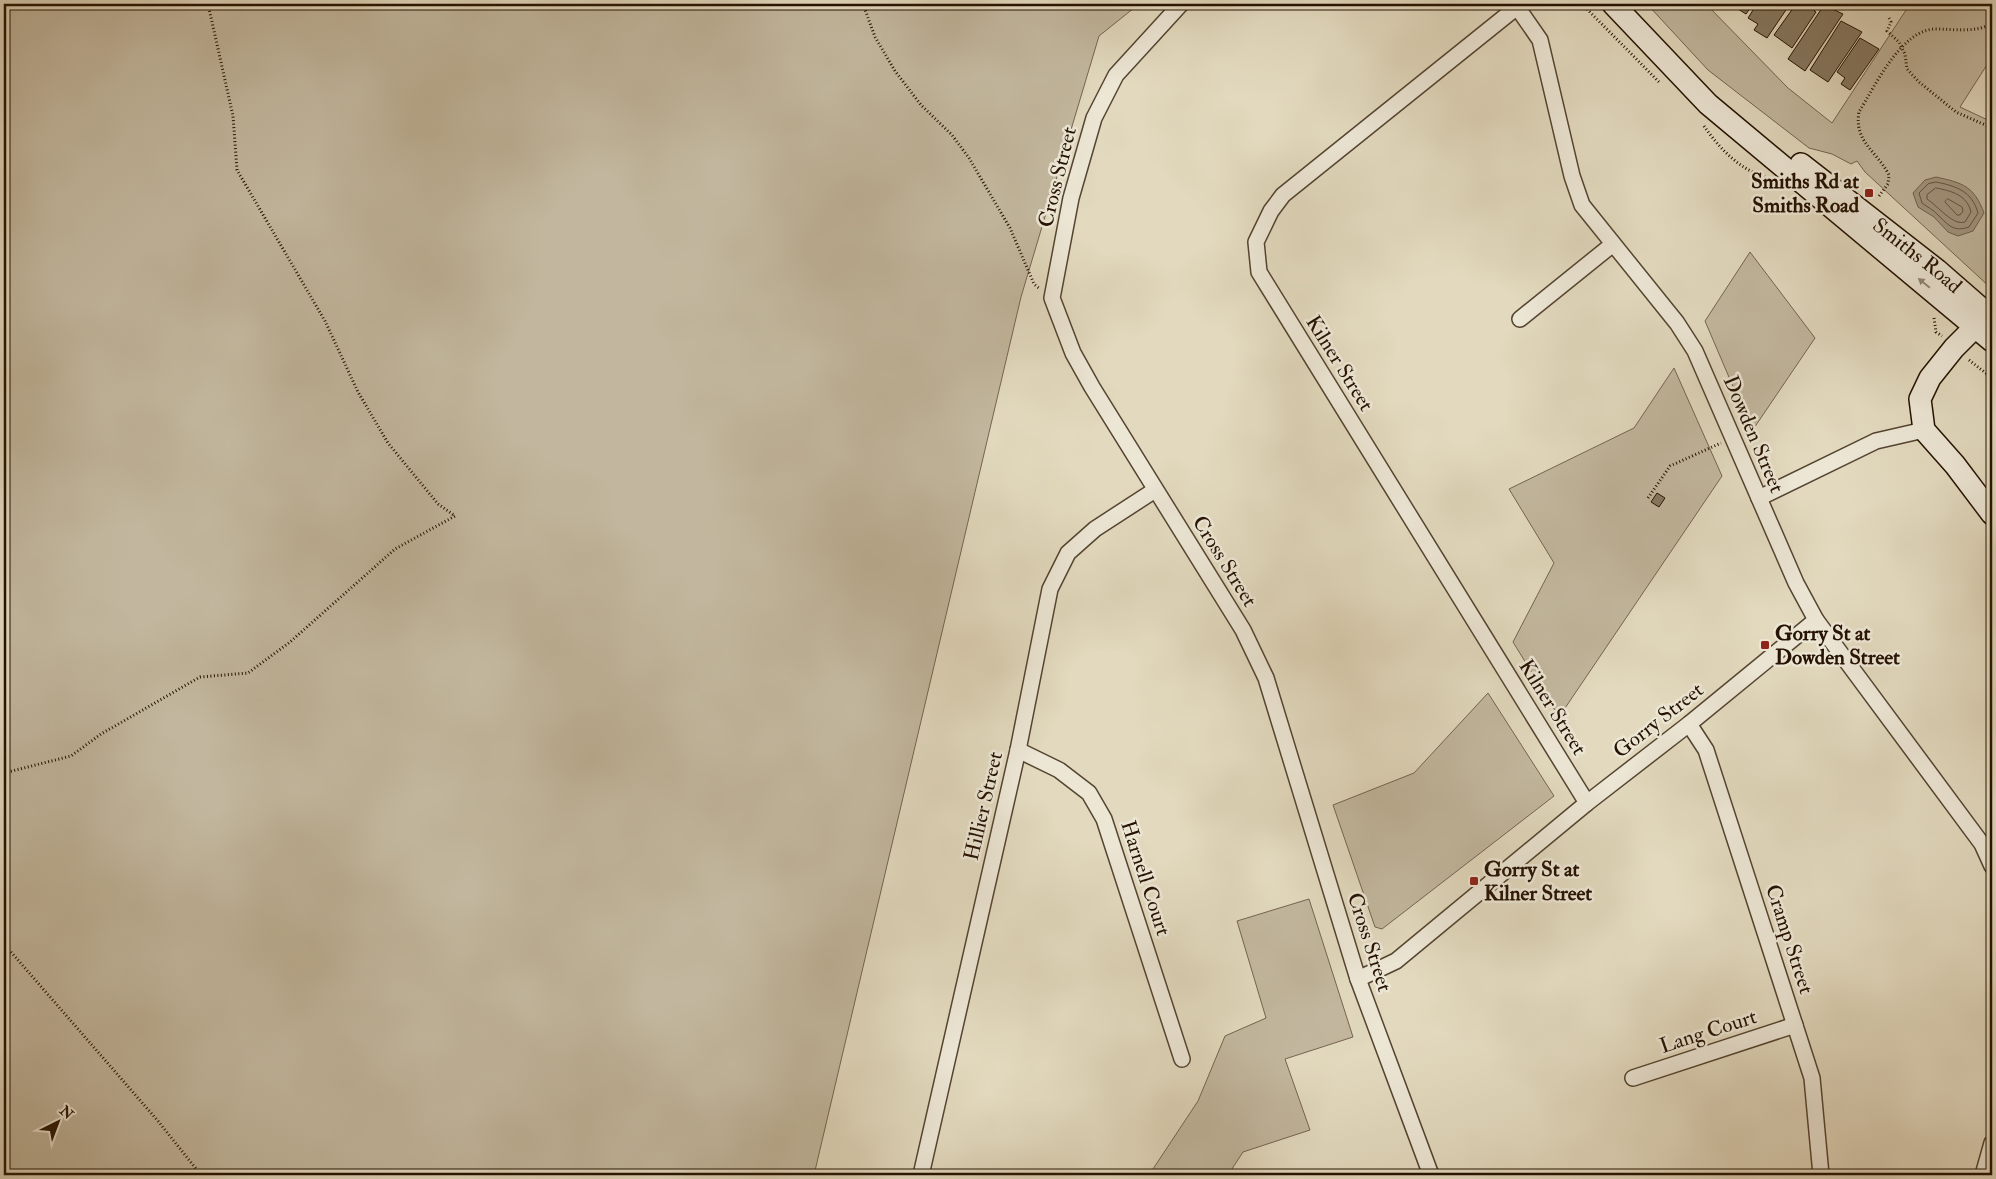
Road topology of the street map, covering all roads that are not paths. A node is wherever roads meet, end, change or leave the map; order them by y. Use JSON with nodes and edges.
{"nodes":[{"id":1,"x":1181,"y":4,"type":"edge"},
{"id":2,"x":1613,"y":4,"type":"edge"},
{"id":3,"x":1516,"y":5,"type":"edge"},
{"id":4,"x":1613,"y":244,"type":"junction"},
{"id":5,"x":1520,"y":318,"type":"dead end"},
{"id":6,"x":1985,"y":319,"type":"edge"},
{"id":7,"x":1992,"y":341,"type":"edge"},
{"id":8,"x":1924,"y":430,"type":"junction"},
{"id":9,"x":1155,"y":490,"type":"junction"},
{"id":10,"x":1759,"y":498,"type":"junction"},
{"id":11,"x":1992,"y":514,"type":"edge"},
{"id":12,"x":1816,"y":620,"type":"junction"},
{"id":13,"x":1689,"y":724,"type":"junction"},
{"id":14,"x":1018,"y":750,"type":"junction"},
{"id":15,"x":1587,"y":803,"type":"junction"},
{"id":16,"x":1992,"y":866,"type":"edge"},
{"id":17,"x":1358,"y":979,"type":"junction"},
{"id":18,"x":1796,"y":1025,"type":"junction"},
{"id":19,"x":1182,"y":1059,"type":"dead end"},
{"id":20,"x":1633,"y":1078,"type":"dead end"},
{"id":21,"x":1992,"y":1143,"type":"edge"},
{"id":22,"x":921,"y":1175,"type":"edge"},
{"id":23,"x":1431,"y":1175,"type":"edge"},
{"id":24,"x":1821,"y":1175,"type":"edge"},
{"id":25,"x":1982,"y":1175,"type":"edge"}],
"edges":[{"from":1,"to":9,"type":"street","name":"Cross Street"},
{"from":2,"to":6,"type":"street","name":"Smiths Road"},
{"from":3,"to":4,"type":"street","name":"Dowden Street"},
{"from":3,"to":15,"type":"street","name":"Kilner Street"},
{"from":4,"to":5,"type":"street"},
{"from":4,"to":10,"type":"street","name":"Dowden Street"},
{"from":6,"to":7,"type":"street","name":"Smiths Road"},
{"from":6,"to":8,"type":"street"},
{"from":8,"to":10,"type":"street"},
{"from":8,"to":11,"type":"street"},
{"from":9,"to":14,"type":"street","name":"Hillier Street"},
{"from":9,"to":17,"type":"street","name":"Cross Street"},
{"from":10,"to":12,"type":"street","name":"Dowden Street"},
{"from":12,"to":13,"type":"street","name":"Gorry Street"},
{"from":12,"to":16,"type":"street","name":"Dowden Street"},
{"from":13,"to":15,"type":"street","name":"Gorry Street"},
{"from":13,"to":18,"type":"street","name":"Cramp Street"},
{"from":14,"to":19,"type":"street","name":"Harnell Court"},
{"from":14,"to":22,"type":"street","name":"Hillier Street"},
{"from":15,"to":17,"type":"street","name":"Gorry Street"},
{"from":17,"to":23,"type":"street","name":"Cross Street"},
{"from":18,"to":20,"type":"street","name":"Lang Court"},
{"from":18,"to":24,"type":"street","name":"Cramp Street"},
{"from":21,"to":25,"type":"street"}]}
